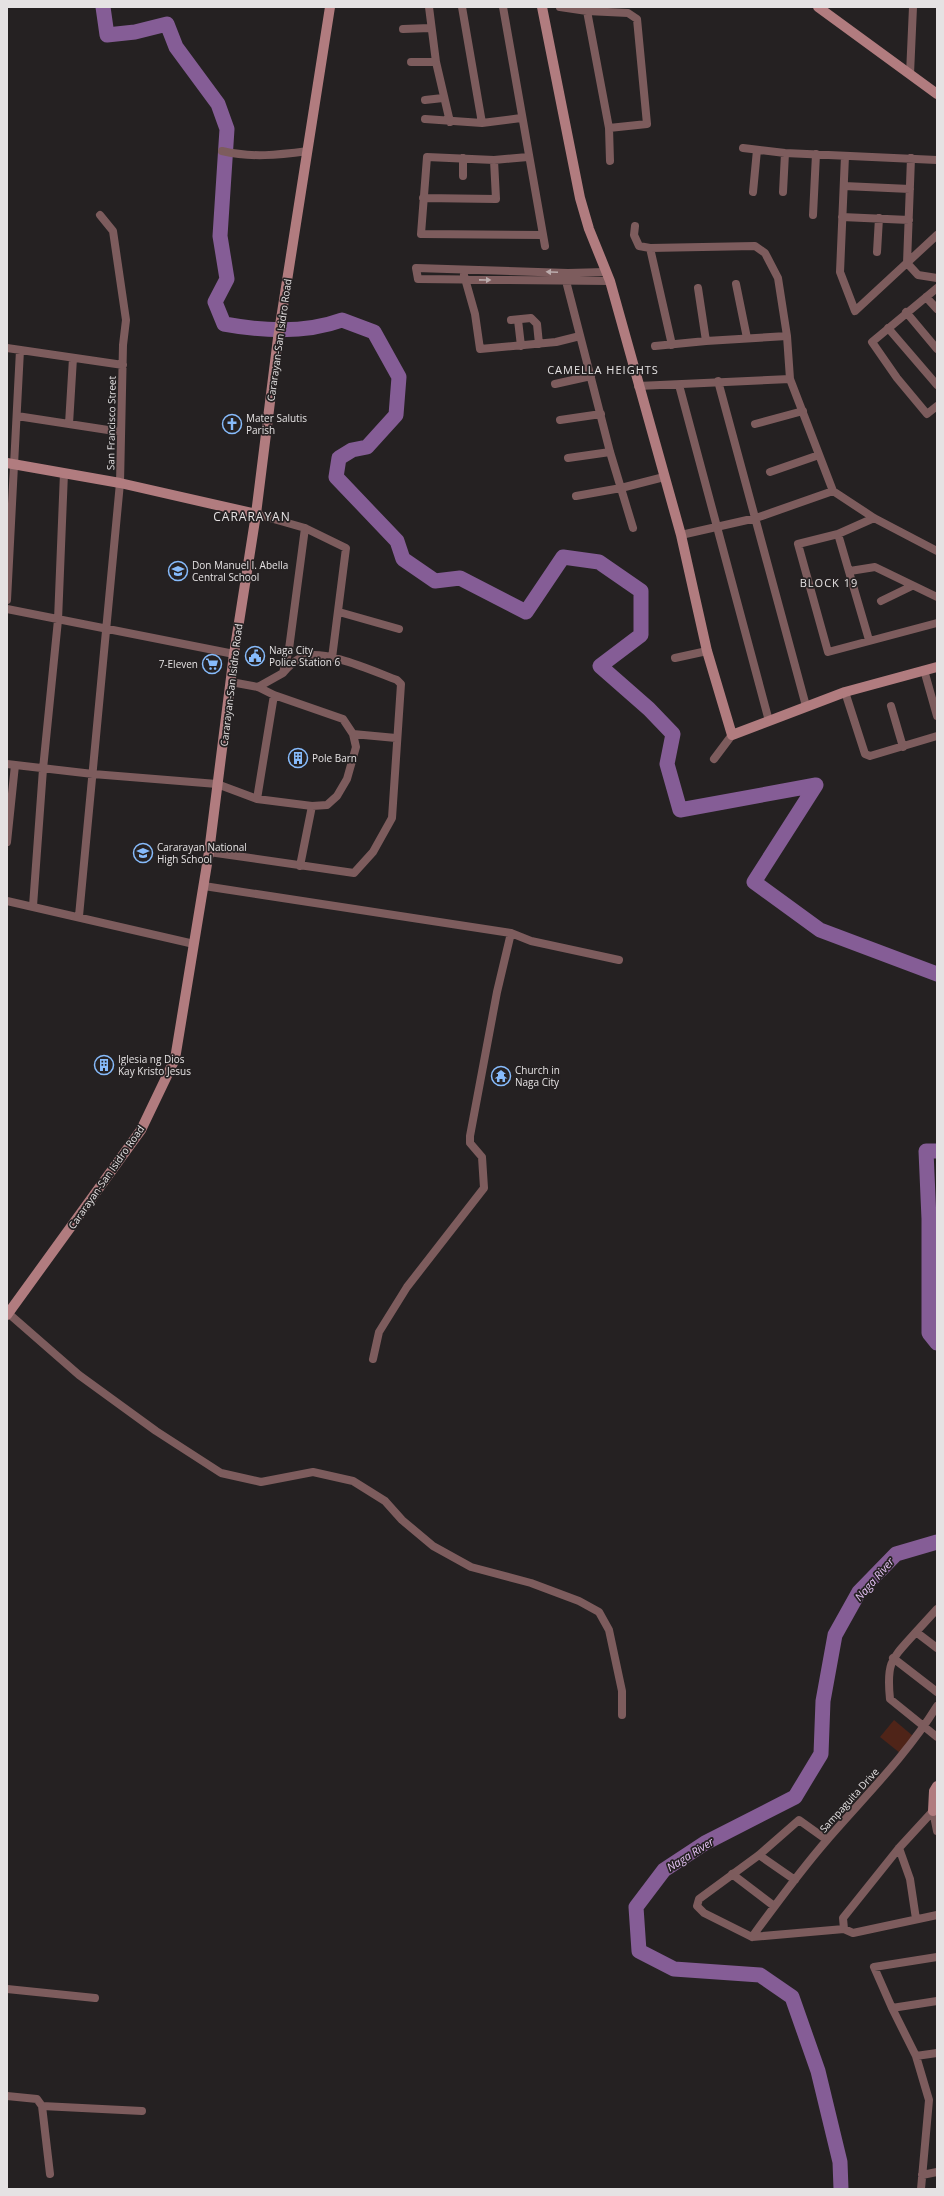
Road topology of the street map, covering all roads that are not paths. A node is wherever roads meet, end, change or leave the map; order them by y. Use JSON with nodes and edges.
{"nodes":[{"id":1,"x":330,"y":7,"type":"edge"},
{"id":2,"x":429,"y":7,"type":"edge"},
{"id":3,"x":462,"y":7,"type":"edge"},
{"id":4,"x":503,"y":7,"type":"edge"},
{"id":5,"x":542,"y":7,"type":"edge"},
{"id":6,"x":560,"y":7,"type":"edge"},
{"id":7,"x":818,"y":7,"type":"edge"},
{"id":8,"x":913,"y":7,"type":"edge"},
{"id":9,"x":587,"y":11,"type":"junction"},
{"id":10,"x":430,"y":28,"type":"junction"},
{"id":11,"x":403,"y":29,"type":"dead end"},
{"id":12,"x":411,"y":62,"type":"dead end"},
{"id":13,"x":436,"y":62,"type":"junction"},
{"id":14,"x":910,"y":74,"type":"junction"},
{"id":15,"x":937,"y":94,"type":"edge"},
{"id":16,"x":443,"y":98,"type":"junction"},
{"id":17,"x":425,"y":100,"type":"dead end"},
{"id":18,"x":521,"y":118,"type":"junction"},
{"id":19,"x":425,"y":120,"type":"dead end"},
{"id":20,"x":450,"y":122,"type":"junction"},
{"id":21,"x":482,"y":122,"type":"junction"},
{"id":22,"x":609,"y":128,"type":"junction"},
{"id":23,"x":743,"y":148,"type":"dead end"},
{"id":24,"x":757,"y":150,"type":"junction"},
{"id":25,"x":222,"y":151,"type":"dead end"},
{"id":26,"x":308,"y":151,"type":"junction"},
{"id":27,"x":785,"y":153,"type":"junction"},
{"id":28,"x":816,"y":154,"type":"junction"},
{"id":29,"x":845,"y":156,"type":"junction"},
{"id":30,"x":528,"y":157,"type":"junction"},
{"id":31,"x":463,"y":158,"type":"junction"},
{"id":32,"x":911,"y":158,"type":"junction"},
{"id":33,"x":494,"y":160,"type":"junction"},
{"id":34,"x":610,"y":160,"type":"dead end"},
{"id":35,"x":937,"y":160,"type":"edge"},
{"id":36,"x":463,"y":176,"type":"dead end"},
{"id":37,"x":844,"y":186,"type":"junction"},
{"id":38,"x":910,"y":189,"type":"junction"},
{"id":39,"x":753,"y":192,"type":"dead end"},
{"id":40,"x":783,"y":192,"type":"dead end"},
{"id":41,"x":423,"y":198,"type":"junction"},
{"id":42,"x":100,"y":215,"type":"dead end"},
{"id":43,"x":813,"y":215,"type":"dead end"},
{"id":44,"x":842,"y":217,"type":"junction"},
{"id":45,"x":879,"y":218,"type":"junction"},
{"id":46,"x":909,"y":220,"type":"junction"},
{"id":47,"x":635,"y":226,"type":"dead end"},
{"id":48,"x":937,"y":234,"type":"edge"},
{"id":49,"x":543,"y":235,"type":"junction"},
{"id":50,"x":545,"y":246,"type":"dead end"},
{"id":51,"x":650,"y":248,"type":"junction"},
{"id":52,"x":877,"y":252,"type":"dead end"},
{"id":53,"x":907,"y":263,"type":"junction"},
{"id":54,"x":464,"y":269,"type":"junction"},
{"id":55,"x":567,"y":277,"type":"junction"},
{"id":56,"x":607,"y":277,"type":"junction"},
{"id":57,"x":937,"y":278,"type":"edge"},
{"id":58,"x":464,"y":280,"type":"junction"},
{"id":59,"x":736,"y":284,"type":"dead end"},
{"id":60,"x":698,"y":288,"type":"dead end"},
{"id":61,"x":937,"y":288,"type":"edge"},
{"id":62,"x":926,"y":297,"type":"junction"},
{"id":63,"x":937,"y":309,"type":"edge"},
{"id":64,"x":906,"y":312,"type":"junction"},
{"id":65,"x":888,"y":328,"type":"junction"},
{"id":66,"x":580,"y":336,"type":"junction"},
{"id":67,"x":788,"y":336,"type":"junction"},
{"id":68,"x":746,"y":338,"type":"junction"},
{"id":69,"x":706,"y":341,"type":"junction"},
{"id":70,"x":539,"y":344,"type":"junction"},
{"id":71,"x":672,"y":344,"type":"junction"},
{"id":72,"x":521,"y":346,"type":"junction"},
{"id":73,"x":655,"y":346,"type":"dead end"},
{"id":74,"x":7,"y":348,"type":"edge"},
{"id":75,"x":937,"y":349,"type":"edge"},
{"id":76,"x":20,"y":350,"type":"junction"},
{"id":77,"x":73,"y":358,"type":"junction"},
{"id":78,"x":123,"y":365,"type":"junction"},
{"id":79,"x":591,"y":376,"type":"junction"},
{"id":80,"x":790,"y":379,"type":"junction"},
{"id":81,"x":718,"y":381,"type":"junction"},
{"id":82,"x":555,"y":384,"type":"dead end"},
{"id":83,"x":679,"y":385,"type":"junction"},
{"id":84,"x":937,"y":385,"type":"edge"},
{"id":85,"x":638,"y":386,"type":"junction"},
{"id":86,"x":937,"y":406,"type":"edge"},
{"id":87,"x":803,"y":411,"type":"junction"},
{"id":88,"x":602,"y":414,"type":"junction"},
{"id":89,"x":17,"y":416,"type":"junction"},
{"id":90,"x":560,"y":420,"type":"dead end"},
{"id":91,"x":69,"y":424,"type":"junction"},
{"id":92,"x":755,"y":424,"type":"dead end"},
{"id":93,"x":122,"y":432,"type":"junction"},
{"id":94,"x":610,"y":452,"type":"junction"},
{"id":95,"x":820,"y":455,"type":"junction"},
{"id":96,"x":568,"y":458,"type":"dead end"},
{"id":97,"x":11,"y":464,"type":"edge"},
{"id":98,"x":770,"y":472,"type":"dead end"},
{"id":99,"x":64,"y":473,"type":"junction"},
{"id":100,"x":664,"y":477,"type":"junction"},
{"id":101,"x":120,"y":483,"type":"junction"},
{"id":102,"x":622,"y":488,"type":"junction"},
{"id":103,"x":833,"y":491,"type":"junction"},
{"id":104,"x":576,"y":496,"type":"dead end"},
{"id":105,"x":256,"y":514,"type":"junction"},
{"id":106,"x":756,"y":518,"type":"junction"},
{"id":107,"x":874,"y":518,"type":"junction"},
{"id":108,"x":718,"y":525,"type":"junction"},
{"id":109,"x":305,"y":528,"type":"junction"},
{"id":110,"x":633,"y":528,"type":"dead end"},
{"id":111,"x":838,"y":534,"type":"junction"},
{"id":112,"x":681,"y":535,"type":"junction"},
{"id":113,"x":937,"y":551,"type":"edge"},
{"id":114,"x":850,"y":571,"type":"junction"},
{"id":115,"x":912,"y":586,"type":"junction"},
{"id":116,"x":937,"y":597,"type":"edge"},
{"id":117,"x":7,"y":600,"type":"edge"},
{"id":118,"x":881,"y":601,"type":"dead end"},
{"id":119,"x":7,"y":609,"type":"edge"},
{"id":120,"x":339,"y":612,"type":"junction"},
{"id":121,"x":58,"y":620,"type":"junction"},
{"id":122,"x":937,"y":623,"type":"edge"},
{"id":123,"x":106,"y":628,"type":"junction"},
{"id":124,"x":399,"y":629,"type":"dead end"},
{"id":125,"x":869,"y":640,"type":"junction"},
{"id":126,"x":707,"y":651,"type":"junction"},
{"id":127,"x":234,"y":654,"type":"junction"},
{"id":128,"x":332,"y":658,"type":"junction"},
{"id":129,"x":675,"y":658,"type":"dead end"},
{"id":130,"x":937,"y":667,"type":"edge"},
{"id":131,"x":924,"y":670,"type":"junction"},
{"id":132,"x":283,"y":673,"type":"junction"},
{"id":133,"x":231,"y":682,"type":"junction"},
{"id":134,"x":258,"y":687,"type":"junction"},
{"id":135,"x":845,"y":692,"type":"junction"},
{"id":136,"x":274,"y":695,"type":"junction"},
{"id":137,"x":806,"y":706,"type":"junction"},
{"id":138,"x":891,"y":706,"type":"dead end"},
{"id":139,"x":937,"y":716,"type":"edge"},
{"id":140,"x":770,"y":721,"type":"junction"},
{"id":141,"x":353,"y":734,"type":"junction"},
{"id":142,"x":732,"y":735,"type":"junction"},
{"id":143,"x":937,"y":736,"type":"edge"},
{"id":144,"x":396,"y":738,"type":"junction"},
{"id":145,"x":903,"y":747,"type":"junction"},
{"id":146,"x":714,"y":759,"type":"dead end"},
{"id":147,"x":11,"y":764,"type":"edge"},
{"id":148,"x":43,"y":769,"type":"junction"},
{"id":149,"x":93,"y":774,"type":"junction"},
{"id":150,"x":218,"y":784,"type":"junction"},
{"id":151,"x":257,"y":799,"type":"junction"},
{"id":152,"x":312,"y":806,"type":"junction"},
{"id":153,"x":7,"y":841,"type":"edge"},
{"id":154,"x":210,"y":852,"type":"junction"},
{"id":155,"x":300,"y":866,"type":"junction"},
{"id":156,"x":204,"y":886,"type":"junction"},
{"id":157,"x":7,"y":901,"type":"edge"},
{"id":158,"x":33,"y":906,"type":"junction"},
{"id":159,"x":79,"y":916,"type":"junction"},
{"id":160,"x":510,"y":933,"type":"junction"},
{"id":161,"x":194,"y":944,"type":"junction"},
{"id":162,"x":618,"y":960,"type":"dead end"},
{"id":163,"x":8,"y":1314,"type":"edge"},
{"id":164,"x":372,"y":1359,"type":"dead end"},
{"id":165,"x":937,"y":1609,"type":"edge"},
{"id":166,"x":916,"y":1632,"type":"junction"},
{"id":167,"x":937,"y":1648,"type":"edge"},
{"id":168,"x":893,"y":1658,"type":"junction"},
{"id":169,"x":937,"y":1692,"type":"edge"},
{"id":170,"x":937,"y":1706,"type":"edge"},
{"id":171,"x":622,"y":1715,"type":"dead end"},
{"id":172,"x":924,"y":1726,"type":"junction"},
{"id":173,"x":937,"y":1737,"type":"edge"},
{"id":174,"x":937,"y":1786,"type":"edge"},
{"id":175,"x":933,"y":1811,"type":"junction"},
{"id":176,"x":937,"y":1831,"type":"edge"},
{"id":177,"x":827,"y":1840,"type":"junction"},
{"id":178,"x":899,"y":1848,"type":"junction"},
{"id":179,"x":759,"y":1855,"type":"junction"},
{"id":180,"x":732,"y":1874,"type":"junction"},
{"id":181,"x":795,"y":1880,"type":"junction"},
{"id":182,"x":774,"y":1906,"type":"junction"},
{"id":183,"x":937,"y":1915,"type":"edge"},
{"id":184,"x":916,"y":1920,"type":"junction"},
{"id":185,"x":844,"y":1929,"type":"junction"},
{"id":186,"x":752,"y":1937,"type":"junction"},
{"id":187,"x":937,"y":1957,"type":"edge"},
{"id":188,"x":7,"y":1988,"type":"edge"},
{"id":189,"x":95,"y":1998,"type":"dead end"},
{"id":190,"x":937,"y":2001,"type":"edge"},
{"id":191,"x":892,"y":2008,"type":"junction"},
{"id":192,"x":937,"y":2053,"type":"edge"},
{"id":193,"x":916,"y":2056,"type":"junction"},
{"id":194,"x":7,"y":2096,"type":"edge"},
{"id":195,"x":933,"y":2099,"type":"edge"},
{"id":196,"x":42,"y":2106,"type":"junction"},
{"id":197,"x":142,"y":2111,"type":"dead end"},
{"id":198,"x":937,"y":2172,"type":"edge"},
{"id":199,"x":50,"y":2174,"type":"dead end"},
{"id":200,"x":922,"y":2174,"type":"junction"},
{"id":201,"x":921,"y":2189,"type":"edge"}],
"edges":[{"from":1,"to":26,"type":"main road","name":"Cararayan-San Isidro Road"},
{"from":2,"to":10,"type":"street"},
{"from":3,"to":21,"type":"street"},
{"from":4,"to":18,"type":"street"},
{"from":5,"to":56,"type":"main road"},
{"from":6,"to":9,"type":"street"},
{"from":7,"to":14,"type":"main road"},
{"from":8,"to":14,"type":"street"},
{"from":9,"to":22,"type":"street"},
{"from":9,"to":22,"type":"street"},
{"from":10,"to":11,"type":"street"},
{"from":10,"to":13,"type":"street"},
{"from":12,"to":13,"type":"street"},
{"from":13,"to":16,"type":"street"},
{"from":14,"to":15,"type":"main road"},
{"from":16,"to":17,"type":"street"},
{"from":16,"to":20,"type":"street"},
{"from":18,"to":21,"type":"street"},
{"from":18,"to":30,"type":"street"},
{"from":19,"to":20,"type":"street"},
{"from":20,"to":21,"type":"street"},
{"from":22,"to":34,"type":"street"},
{"from":23,"to":24,"type":"street"},
{"from":24,"to":27,"type":"street"},
{"from":24,"to":39,"type":"street"},
{"from":25,"to":26,"type":"street"},
{"from":26,"to":105,"type":"main road","name":"Cararayan-San Isidro Road"},
{"from":27,"to":28,"type":"street"},
{"from":27,"to":40,"type":"street"},
{"from":28,"to":29,"type":"street"},
{"from":28,"to":43,"type":"street"},
{"from":29,"to":32,"type":"street"},
{"from":29,"to":37,"type":"street"},
{"from":30,"to":33,"type":"street"},
{"from":30,"to":49,"type":"street"},
{"from":31,"to":33,"type":"street"},
{"from":31,"to":36,"type":"street"},
{"from":31,"to":41,"type":"street"},
{"from":32,"to":35,"type":"street"},
{"from":32,"to":38,"type":"street"},
{"from":33,"to":41,"type":"street"},
{"from":37,"to":38,"type":"street"},
{"from":37,"to":44,"type":"street"},
{"from":38,"to":46,"type":"street"},
{"from":41,"to":49,"type":"street"},
{"from":42,"to":78,"type":"street","name":"San Francisco Street"},
{"from":44,"to":45,"type":"street"},
{"from":44,"to":53,"type":"street"},
{"from":45,"to":46,"type":"street"},
{"from":45,"to":52,"type":"street"},
{"from":46,"to":53,"type":"street"},
{"from":47,"to":51,"type":"street"},
{"from":48,"to":53,"type":"street"},
{"from":49,"to":50,"type":"street"},
{"from":51,"to":67,"type":"street"},
{"from":51,"to":71,"type":"street"},
{"from":53,"to":57,"type":"street"},
{"from":55,"to":54,"type":"street","one_way":true},
{"from":54,"to":58,"type":"street"},
{"from":54,"to":58,"type":"street"},
{"from":55,"to":56,"type":"street"},
{"from":58,"to":55,"type":"street","one_way":true},
{"from":55,"to":66,"type":"street"},
{"from":56,"to":85,"type":"main road"},
{"from":58,"to":72,"type":"street"},
{"from":59,"to":68,"type":"street"},
{"from":60,"to":69,"type":"street"},
{"from":61,"to":62,"type":"street"},
{"from":62,"to":63,"type":"street"},
{"from":62,"to":64,"type":"street"},
{"from":64,"to":65,"type":"street"},
{"from":64,"to":75,"type":"street"},
{"from":65,"to":84,"type":"street"},
{"from":65,"to":86,"type":"street"},
{"from":66,"to":70,"type":"street"},
{"from":66,"to":79,"type":"street"},
{"from":67,"to":68,"type":"street"},
{"from":67,"to":80,"type":"street"},
{"from":68,"to":69,"type":"street"},
{"from":69,"to":71,"type":"street"},
{"from":70,"to":72,"type":"street"},
{"from":70,"to":72,"type":"street"},
{"from":71,"to":73,"type":"street"},
{"from":74,"to":76,"type":"street"},
{"from":76,"to":77,"type":"street"},
{"from":76,"to":89,"type":"street"},
{"from":77,"to":78,"type":"street"},
{"from":77,"to":91,"type":"street"},
{"from":78,"to":93,"type":"street","name":"San Francisco Street"},
{"from":79,"to":82,"type":"street"},
{"from":79,"to":88,"type":"street"},
{"from":80,"to":81,"type":"street"},
{"from":80,"to":87,"type":"street"},
{"from":81,"to":83,"type":"street"},
{"from":81,"to":106,"type":"street"},
{"from":83,"to":85,"type":"street"},
{"from":83,"to":108,"type":"street"},
{"from":85,"to":100,"type":"main road"},
{"from":87,"to":92,"type":"street"},
{"from":87,"to":95,"type":"street"},
{"from":88,"to":90,"type":"street"},
{"from":88,"to":94,"type":"street"},
{"from":89,"to":91,"type":"street"},
{"from":89,"to":97,"type":"street"},
{"from":91,"to":93,"type":"street"},
{"from":93,"to":101,"type":"street","name":"San Francisco Street"},
{"from":94,"to":96,"type":"street"},
{"from":94,"to":102,"type":"street"},
{"from":95,"to":98,"type":"street"},
{"from":95,"to":103,"type":"street"},
{"from":97,"to":99,"type":"main road"},
{"from":97,"to":117,"type":"street"},
{"from":99,"to":101,"type":"main road"},
{"from":99,"to":121,"type":"street"},
{"from":100,"to":102,"type":"street"},
{"from":100,"to":112,"type":"main road"},
{"from":101,"to":105,"type":"main road"},
{"from":101,"to":123,"type":"street","name":"San Francisco Street"},
{"from":102,"to":104,"type":"street"},
{"from":102,"to":110,"type":"street"},
{"from":103,"to":106,"type":"street"},
{"from":103,"to":107,"type":"street"},
{"from":105,"to":109,"type":"street"},
{"from":105,"to":127,"type":"main road","name":"Cararayan-San Isidro Road"},
{"from":106,"to":108,"type":"street"},
{"from":106,"to":137,"type":"street"},
{"from":107,"to":111,"type":"street"},
{"from":107,"to":113,"type":"street"},
{"from":108,"to":112,"type":"street"},
{"from":108,"to":140,"type":"street"},
{"from":109,"to":120,"type":"street"},
{"from":109,"to":132,"type":"street"},
{"from":111,"to":114,"type":"street"},
{"from":111,"to":125,"type":"street"},
{"from":112,"to":126,"type":"main road"},
{"from":114,"to":115,"type":"street"},
{"from":114,"to":125,"type":"street"},
{"from":115,"to":116,"type":"street"},
{"from":115,"to":118,"type":"street"},
{"from":119,"to":121,"type":"street"},
{"from":120,"to":124,"type":"street"},
{"from":120,"to":128,"type":"street"},
{"from":121,"to":123,"type":"street"},
{"from":121,"to":148,"type":"street"},
{"from":122,"to":125,"type":"street"},
{"from":123,"to":127,"type":"street"},
{"from":123,"to":149,"type":"street","name":"San Francisco Street"},
{"from":126,"to":129,"type":"street"},
{"from":126,"to":142,"type":"main road"},
{"from":127,"to":133,"type":"main road","name":"Cararayan-San Isidro Road"},
{"from":128,"to":132,"type":"street"},
{"from":128,"to":144,"type":"street"},
{"from":130,"to":131,"type":"main road"},
{"from":131,"to":135,"type":"main road"},
{"from":131,"to":139,"type":"street"},
{"from":132,"to":134,"type":"street"},
{"from":133,"to":134,"type":"street"},
{"from":133,"to":150,"type":"main road","name":"Cararayan-San Isidro Road"},
{"from":134,"to":136,"type":"street"},
{"from":135,"to":137,"type":"main road"},
{"from":135,"to":145,"type":"street"},
{"from":136,"to":141,"type":"street"},
{"from":136,"to":151,"type":"street"},
{"from":137,"to":140,"type":"main road"},
{"from":138,"to":145,"type":"street"},
{"from":140,"to":142,"type":"main road"},
{"from":141,"to":144,"type":"street"},
{"from":141,"to":152,"type":"street"},
{"from":142,"to":146,"type":"street"},
{"from":143,"to":145,"type":"street"},
{"from":144,"to":155,"type":"street"},
{"from":147,"to":148,"type":"street"},
{"from":147,"to":153,"type":"street"},
{"from":148,"to":149,"type":"street"},
{"from":148,"to":158,"type":"street"},
{"from":149,"to":150,"type":"street"},
{"from":149,"to":159,"type":"street","name":"San Francisco Street"},
{"from":150,"to":151,"type":"street"},
{"from":150,"to":154,"type":"main road","name":"Cararayan-San Isidro Road"},
{"from":151,"to":152,"type":"street"},
{"from":152,"to":155,"type":"street"},
{"from":154,"to":155,"type":"street"},
{"from":154,"to":156,"type":"main road","name":"Cararayan-San Isidro Road"},
{"from":156,"to":160,"type":"street"},
{"from":156,"to":161,"type":"main road","name":"Cararayan-San Isidro Road"},
{"from":157,"to":158,"type":"street"},
{"from":158,"to":159,"type":"street"},
{"from":159,"to":161,"type":"street"},
{"from":160,"to":162,"type":"street"},
{"from":160,"to":164,"type":"street"},
{"from":161,"to":163,"type":"main road","name":"Cararayan-San Isidro Road"},
{"from":163,"to":171,"type":"street"},
{"from":165,"to":166,"type":"street"},
{"from":166,"to":167,"type":"street"},
{"from":166,"to":168,"type":"street"},
{"from":168,"to":169,"type":"street"},
{"from":168,"to":172,"type":"street"},
{"from":170,"to":172,"type":"street","name":"Sampaguita Drive"},
{"from":172,"to":173,"type":"street"},
{"from":172,"to":177,"type":"street","name":"Sampaguita Drive"},
{"from":174,"to":175,"type":"main road"},
{"from":175,"to":176,"type":"street"},
{"from":175,"to":178,"type":"street"},
{"from":177,"to":179,"type":"street"},
{"from":177,"to":181,"type":"street","name":"Sampaguita Drive"},
{"from":178,"to":184,"type":"street"},
{"from":178,"to":185,"type":"street"},
{"from":179,"to":180,"type":"street"},
{"from":179,"to":181,"type":"street"},
{"from":180,"to":182,"type":"street"},
{"from":180,"to":186,"type":"street"},
{"from":181,"to":182,"type":"street","name":"Sampaguita Drive"},
{"from":182,"to":186,"type":"street","name":"Sampaguita Drive"},
{"from":183,"to":184,"type":"street"},
{"from":184,"to":185,"type":"street"},
{"from":185,"to":186,"type":"street"},
{"from":187,"to":191,"type":"street"},
{"from":188,"to":189,"type":"street"},
{"from":190,"to":191,"type":"street"},
{"from":191,"to":193,"type":"street"},
{"from":192,"to":193,"type":"street"},
{"from":193,"to":195,"type":"street"},
{"from":194,"to":196,"type":"street"},
{"from":195,"to":200,"type":"street"},
{"from":196,"to":197,"type":"street"},
{"from":196,"to":199,"type":"street"},
{"from":198,"to":200,"type":"street"},
{"from":200,"to":201,"type":"street"}]}
